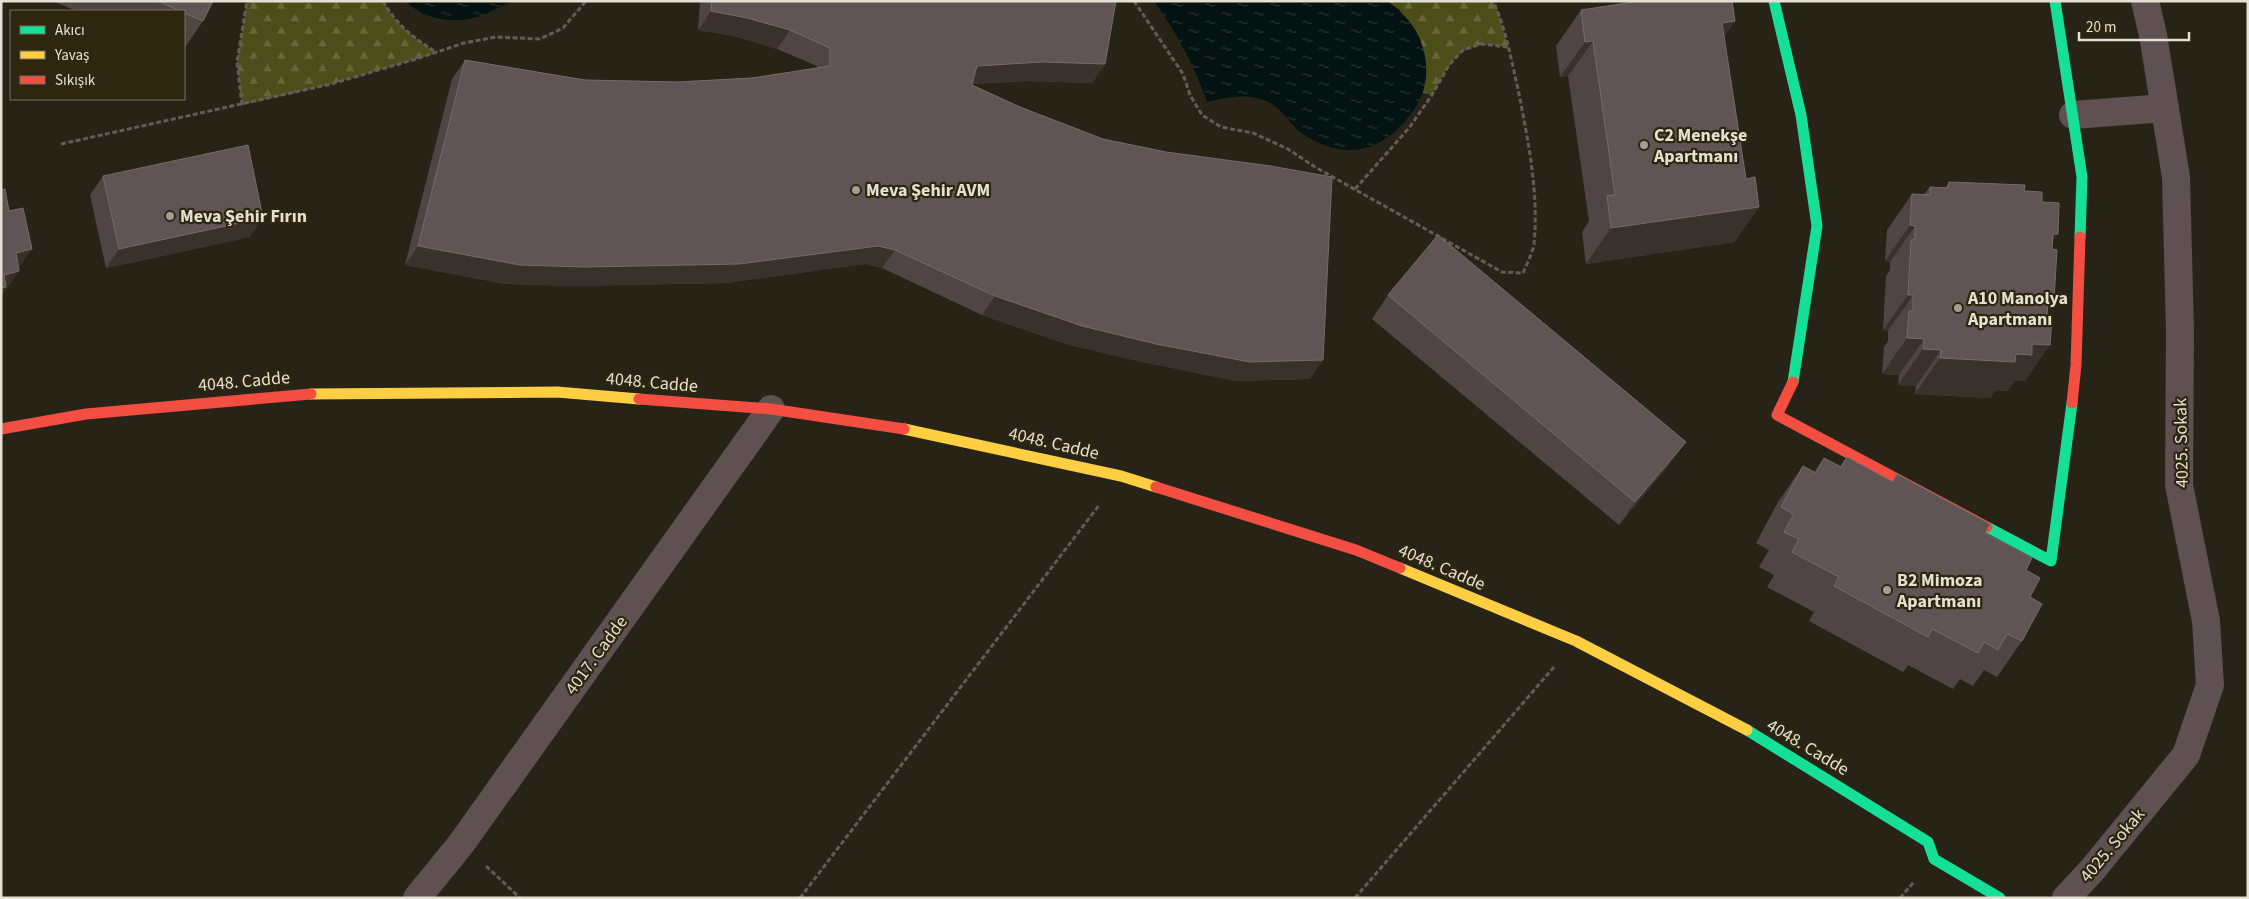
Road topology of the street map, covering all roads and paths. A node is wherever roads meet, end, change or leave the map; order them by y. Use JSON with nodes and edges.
{"nodes":[{"id":1,"x":247,"y":1,"type":"edge"},
{"id":2,"x":383,"y":1,"type":"edge"},
{"id":3,"x":586,"y":1,"type":"edge"},
{"id":4,"x":1134,"y":1,"type":"edge"},
{"id":5,"x":1493,"y":1,"type":"edge"},
{"id":6,"x":1774,"y":1,"type":"edge"},
{"id":7,"x":2055,"y":1,"type":"edge"},
{"id":8,"x":2145,"y":1,"type":"edge"},
{"id":9,"x":1508,"y":47,"type":"junction"},
{"id":10,"x":437,"y":53,"type":"junction"},
{"id":11,"x":242,"y":105,"type":"junction"},
{"id":12,"x":2165,"y":108,"type":"junction"},
{"id":13,"x":2073,"y":114,"type":"junction"},
{"id":14,"x":61,"y":144,"type":"dead end"},
{"id":15,"x":1355,"y":189,"type":"junction"},
{"id":16,"x":771,"y":409,"type":"junction"},
{"id":17,"x":1,"y":429,"type":"edge"},
{"id":18,"x":1121,"y":476,"type":"junction"},
{"id":19,"x":1576,"y":641,"type":"junction"},
{"id":20,"x":461,"y":844,"type":"junction"},
{"id":21,"x":417,"y":898,"type":"edge"},
{"id":22,"x":520,"y":898,"type":"edge"},
{"id":23,"x":800,"y":898,"type":"edge"},
{"id":24,"x":1355,"y":898,"type":"edge"},
{"id":25,"x":2000,"y":898,"type":"edge"},
{"id":26,"x":2066,"y":898,"type":"edge"}],
"edges":[{"from":1,"to":11,"type":"path"},
{"from":2,"to":10,"type":"path"},
{"from":3,"to":10,"type":"path"},
{"from":4,"to":15,"type":"path"},
{"from":5,"to":9,"type":"path"},
{"from":6,"to":13,"type":"street"},
{"from":7,"to":13,"type":"street"},
{"from":8,"to":12,"type":"street","name":"4025. Sokak"},
{"from":9,"to":15,"type":"path"},
{"from":9,"to":15,"type":"path"},
{"from":10,"to":11,"type":"path"},
{"from":11,"to":14,"type":"path"},
{"from":12,"to":13,"type":"street"},
{"from":12,"to":26,"type":"street","name":"4025. Sokak"},
{"from":16,"to":17,"type":"street","name":"4048. Cadde"},
{"from":16,"to":18,"type":"street","name":"4048. Cadde"},
{"from":16,"to":20,"type":"street","name":"4017. Cadde"},
{"from":18,"to":19,"type":"street","name":"4048. Cadde"},
{"from":18,"to":23,"type":"path"},
{"from":19,"to":24,"type":"path"},
{"from":19,"to":25,"type":"street","name":"4048. Cadde"},
{"from":20,"to":21,"type":"street","name":"4017. Cadde"},
{"from":20,"to":22,"type":"path"}]}
